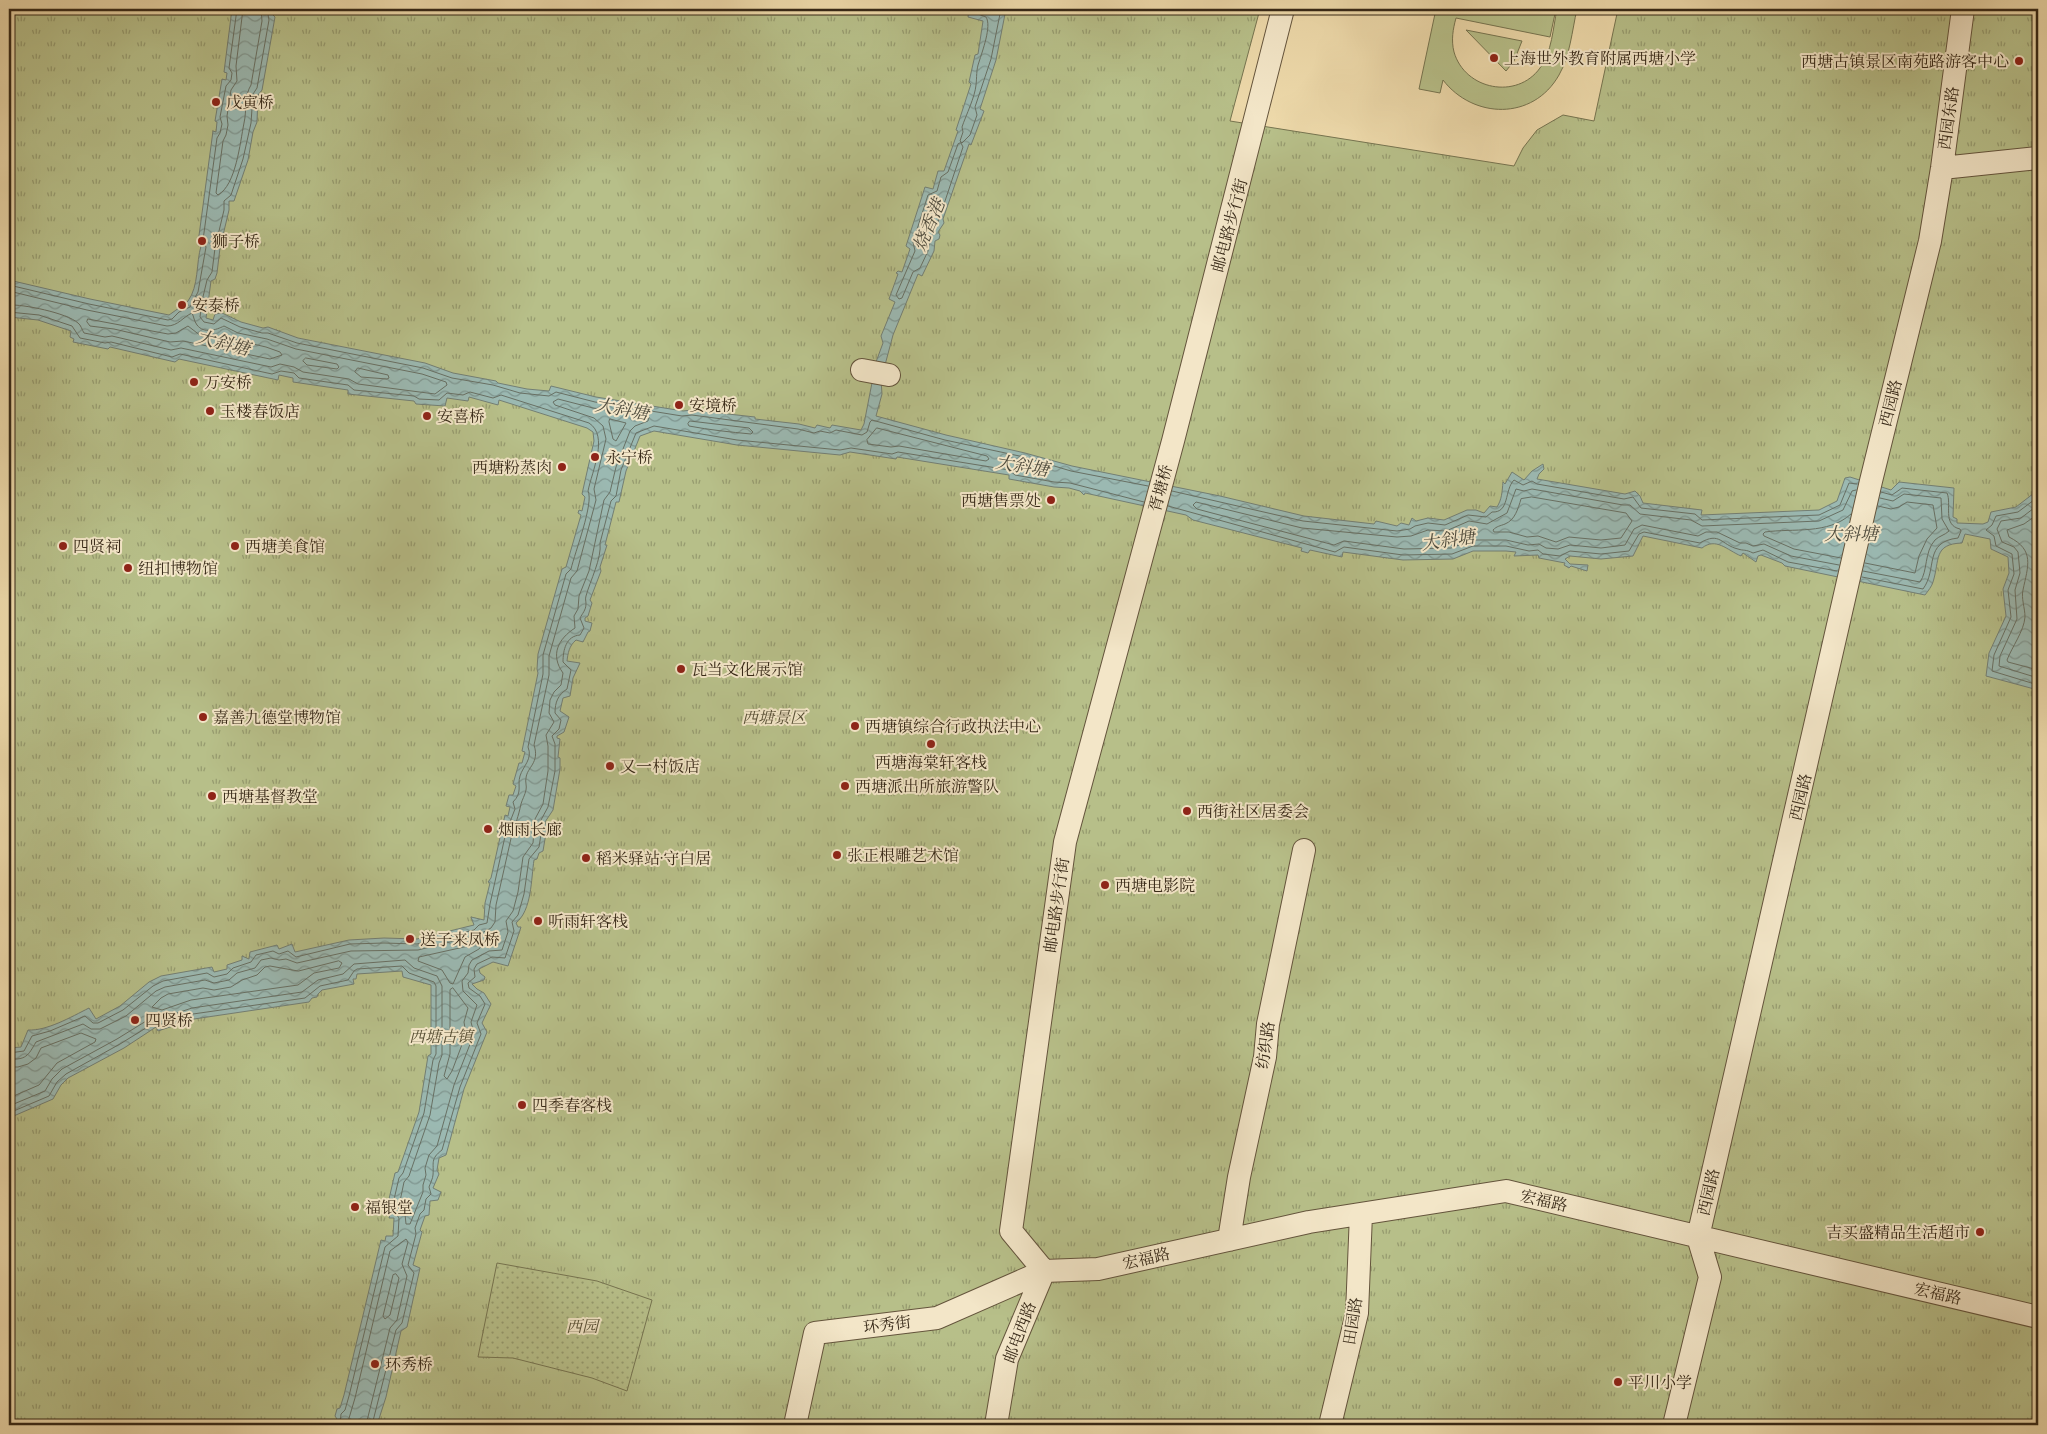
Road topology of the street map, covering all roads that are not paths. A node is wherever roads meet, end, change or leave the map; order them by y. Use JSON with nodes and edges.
{"nodes":[{"id":1,"x":1283,"y":9,"type":"edge"},
{"id":2,"x":1963,"y":9,"type":"edge"},
{"id":3,"x":2038,"y":158,"type":"edge"},
{"id":4,"x":1942,"y":168,"type":"junction"},
{"id":5,"x":862,"y":370,"type":"dead end"},
{"id":6,"x":889,"y":375,"type":"dead end"},
{"id":7,"x":1173,"y":441,"type":"joint"},
{"id":8,"x":1147,"y":536,"type":"joint"},
{"id":9,"x":1304,"y":850,"type":"dead end"},
{"id":10,"x":1361,"y":1214,"type":"junction"},
{"id":11,"x":1698,"y":1237,"type":"junction"},
{"id":12,"x":1229,"y":1240,"type":"junction"},
{"id":13,"x":1044,"y":1271,"type":"junction"},
{"id":14,"x":2038,"y":1317,"type":"edge"},
{"id":15,"x":795,"y":1425,"type":"edge"},
{"id":16,"x":996,"y":1425,"type":"edge"},
{"id":17,"x":1330,"y":1425,"type":"edge"},
{"id":18,"x":1674,"y":1425,"type":"edge"}],
"edges":[{"from":1,"to":7,"type":"street","name":"邮电路步行街"},
{"from":2,"to":4,"type":"street","name":"西园东路"},
{"from":3,"to":4,"type":"street"},
{"from":4,"to":11,"type":"street","name":"西园路"},
{"from":5,"to":6,"type":"street"},
{"from":7,"to":8,"type":"street","name":"胥塘桥"},
{"from":8,"to":13,"type":"street","name":"邮电路步行街"},
{"from":9,"to":12,"type":"street","name":"纺织路"},
{"from":10,"to":11,"type":"street","name":"宏福路"},
{"from":10,"to":12,"type":"street","name":"宏福路"},
{"from":10,"to":17,"type":"street","name":"田园路"},
{"from":11,"to":14,"type":"street","name":"宏福路"},
{"from":11,"to":18,"type":"street","name":"西园路"},
{"from":12,"to":13,"type":"street","name":"宏福路"},
{"from":13,"to":15,"type":"street","name":"环秀街"},
{"from":13,"to":16,"type":"street","name":"邮电西路"}]}
